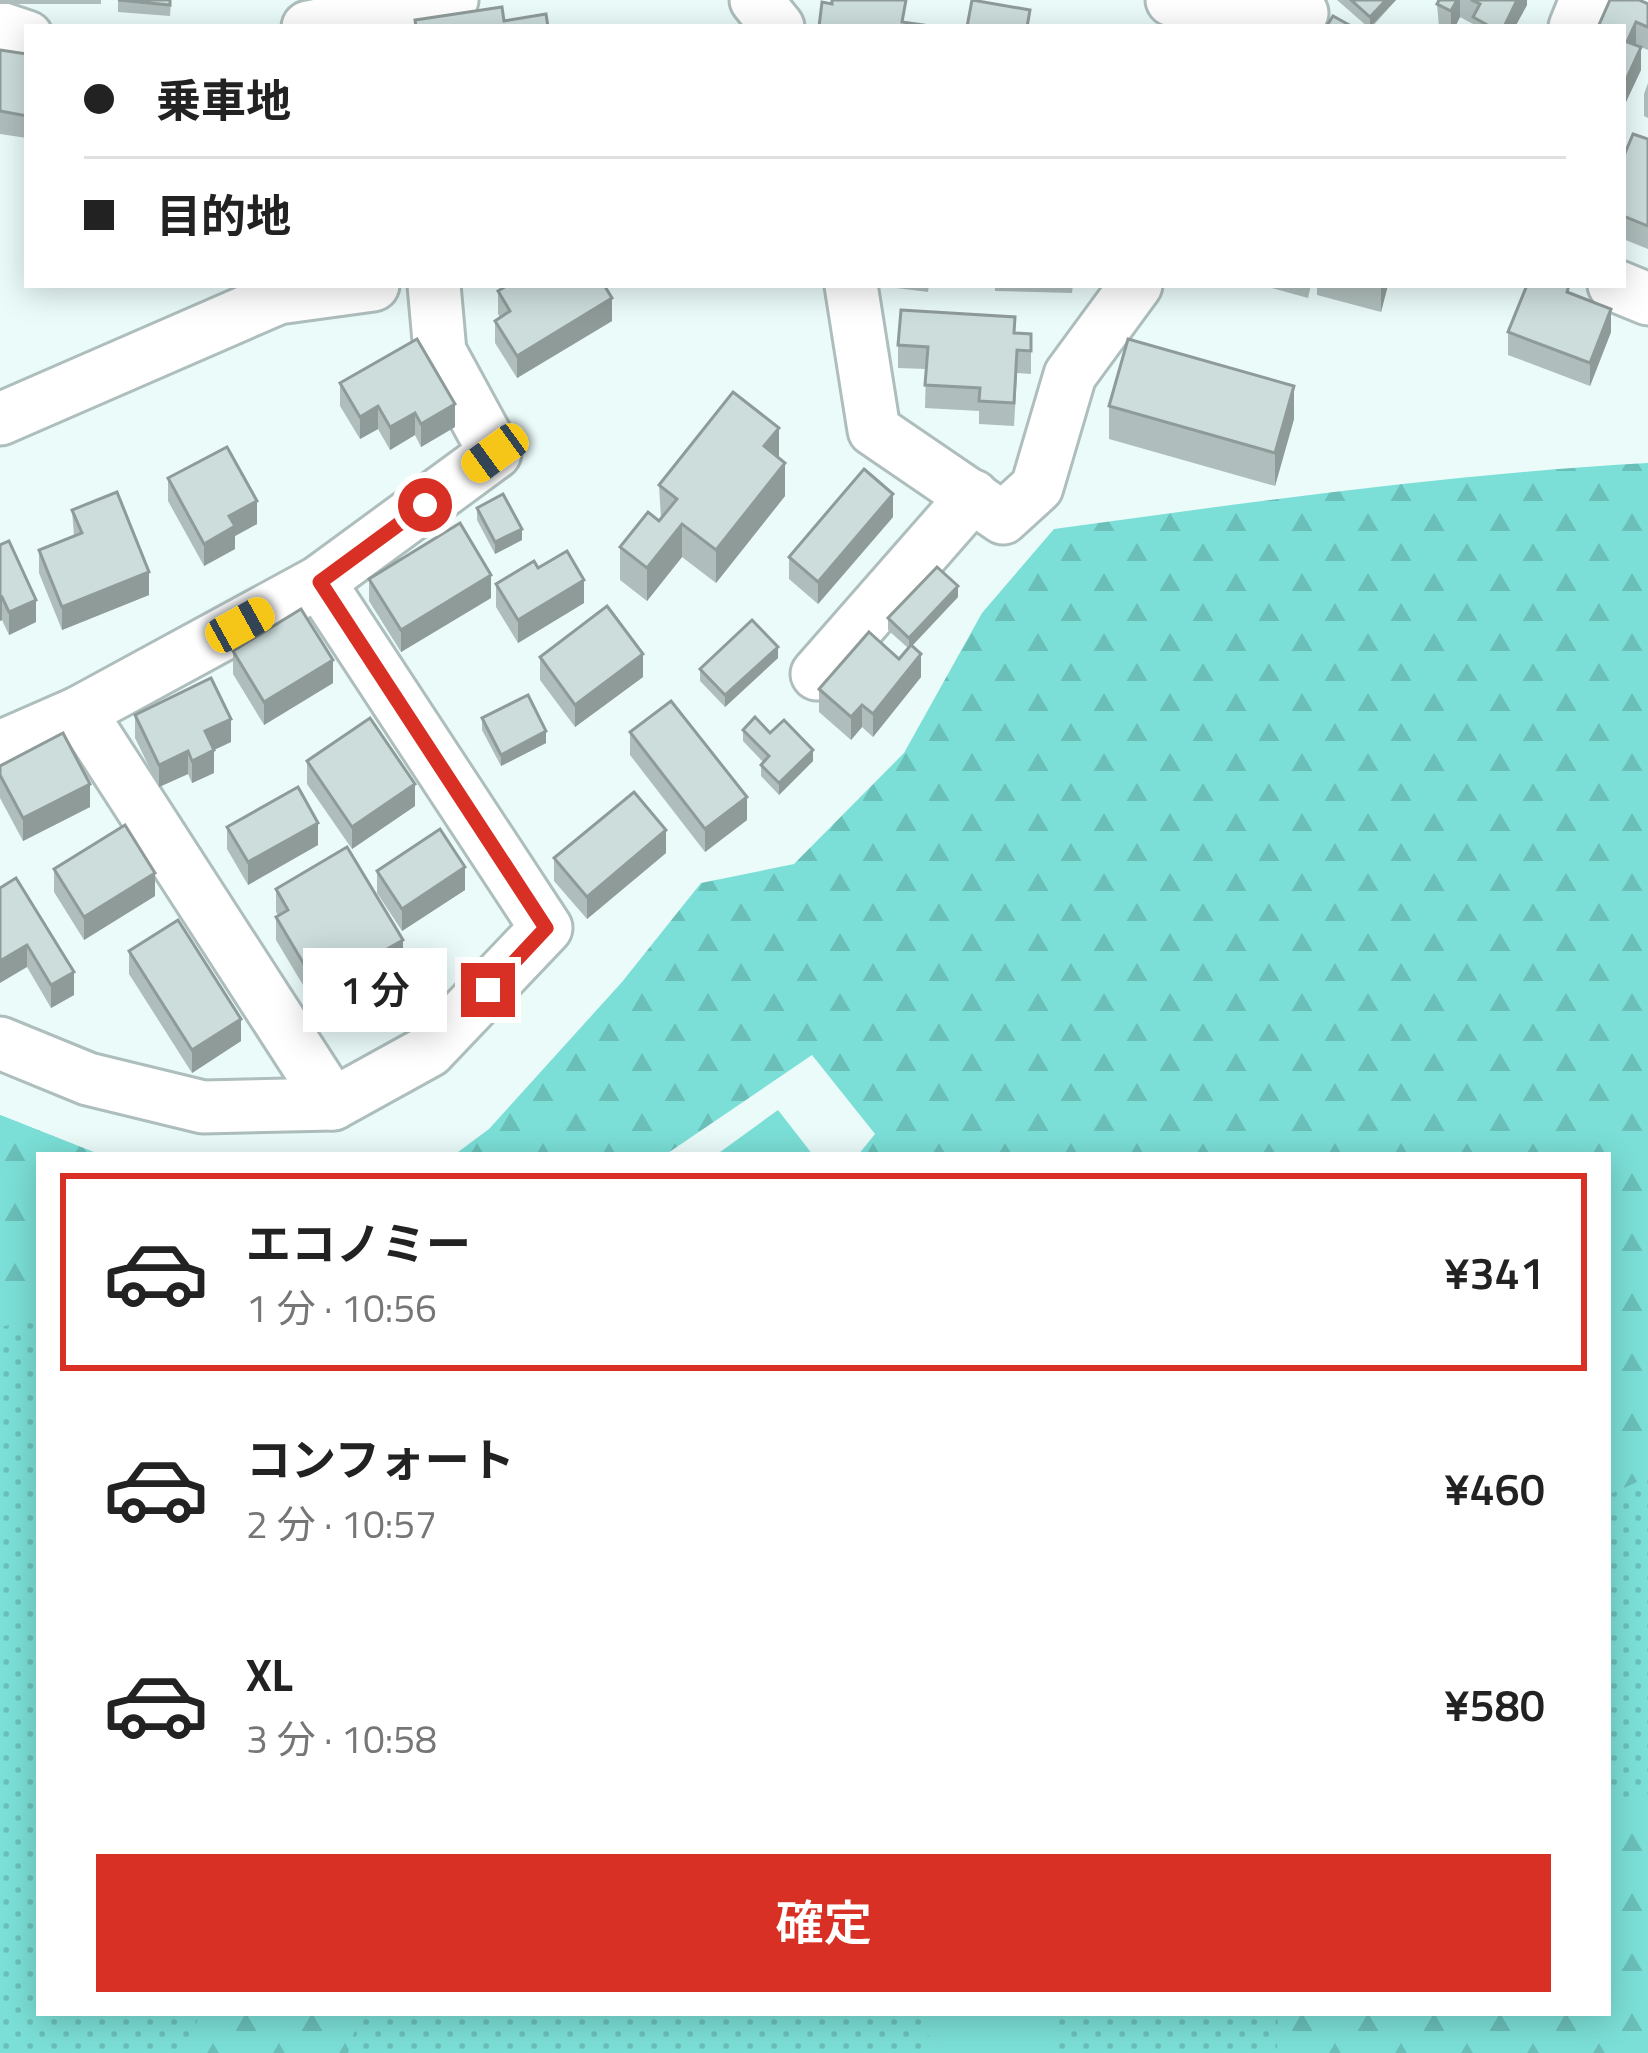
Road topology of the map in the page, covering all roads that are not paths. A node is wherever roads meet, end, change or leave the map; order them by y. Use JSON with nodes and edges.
{"nodes":[{"id":1,"x":452,"y":0,"type":"edge"},
{"id":2,"x":756,"y":0,"type":"edge"},
{"id":3,"x":1172,"y":0,"type":"edge"},
{"id":4,"x":1301,"y":13,"type":"edge"},
{"id":5,"x":373,"y":21,"type":"edge"},
{"id":6,"x":340,"y":24,"type":"edge"},
{"id":7,"x":776,"y":24,"type":"edge"},
{"id":8,"x":351,"y":288,"type":"edge"},
{"id":9,"x":434,"y":288,"type":"edge"},
{"id":10,"x":851,"y":288,"type":"edge"},
{"id":11,"x":1134,"y":288,"type":"edge"},
{"id":12,"x":0,"y":419,"type":"edge"},
{"id":13,"x":973,"y":496,"type":"junction"},
{"id":14,"x":320,"y":582,"type":"junction"},
{"id":15,"x":817,"y":674,"type":"dead end"},
{"id":16,"x":80,"y":712,"type":"junction"},
{"id":17,"x":0,"y":747,"type":"edge"},
{"id":18,"x":0,"y":1043,"type":"edge"},
{"id":19,"x":334,"y":1104,"type":"junction"}],
"edges":[{"from":1,"to":5,"type":"street"},
{"from":2,"to":7,"type":"street"},
{"from":3,"to":4,"type":"street"},
{"from":5,"to":6,"type":"street"},
{"from":8,"to":12,"type":"street"},
{"from":9,"to":14,"type":"street"},
{"from":10,"to":13,"type":"street"},
{"from":11,"to":13,"type":"street"},
{"from":13,"to":15,"type":"street"},
{"from":14,"to":16,"type":"street"},
{"from":14,"to":19,"type":"street"},
{"from":16,"to":17,"type":"street"},
{"from":16,"to":19,"type":"street"},
{"from":18,"to":19,"type":"street"}]}
